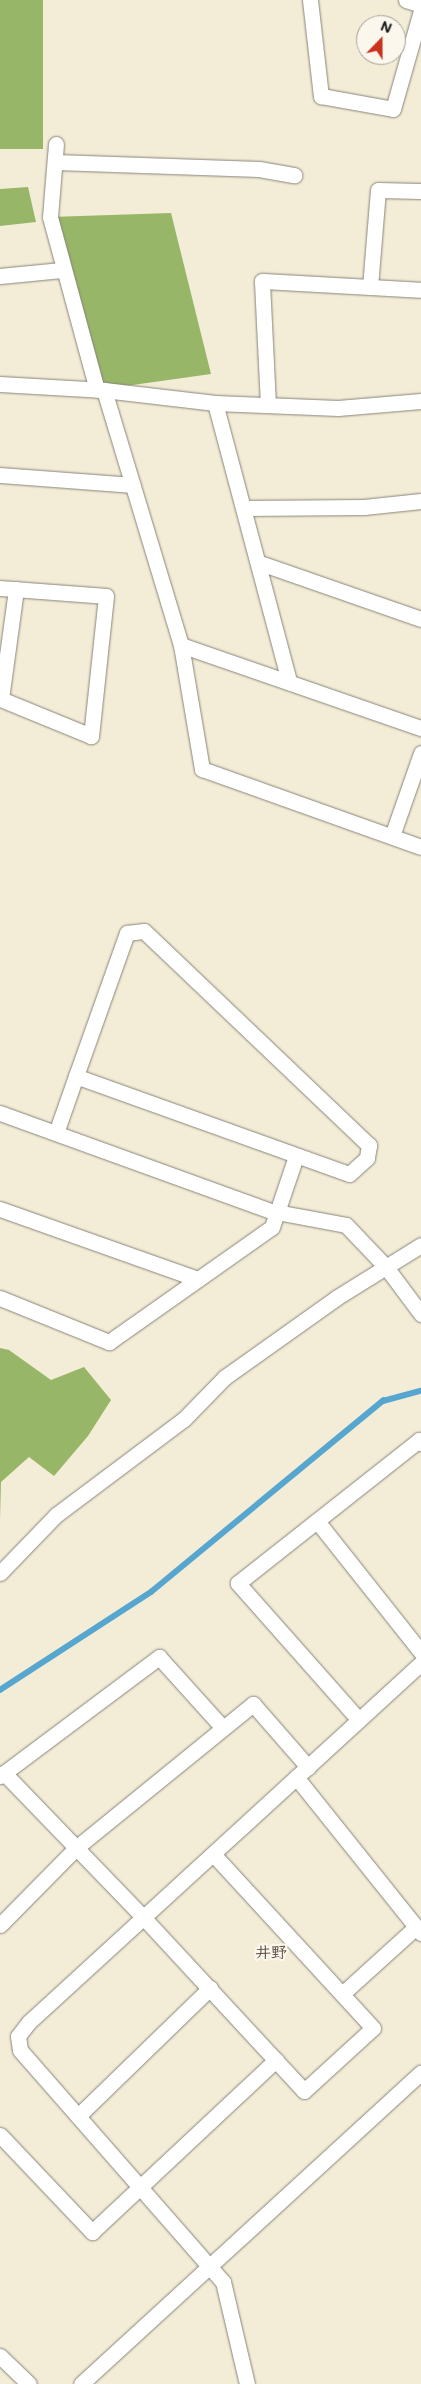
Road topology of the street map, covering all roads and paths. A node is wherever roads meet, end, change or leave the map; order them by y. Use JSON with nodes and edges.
{"nodes":[{"id":1,"x":310,"y":0,"type":"edge"},
{"id":2,"x":406,"y":0,"type":"edge"},
{"id":3,"x":421,"y":5,"type":"edge"},
{"id":4,"x":421,"y":11,"type":"edge"},
{"id":5,"x":56,"y":144,"type":"dead end"},
{"id":6,"x":55,"y":162,"type":"junction"},
{"id":7,"x":294,"y":176,"type":"dead end"},
{"id":8,"x":421,"y":191,"type":"edge"},
{"id":9,"x":62,"y":270,"type":"junction"},
{"id":10,"x":0,"y":276,"type":"edge"},
{"id":11,"x":370,"y":287,"type":"junction"},
{"id":12,"x":421,"y":290,"type":"edge"},
{"id":13,"x":0,"y":384,"type":"edge"},
{"id":14,"x":100,"y":390,"type":"junction"},
{"id":15,"x":421,"y":402,"type":"edge"},
{"id":16,"x":215,"y":403,"type":"junction"},
{"id":17,"x":268,"y":405,"type":"junction"},
{"id":18,"x":0,"y":476,"type":"edge"},
{"id":19,"x":133,"y":486,"type":"junction"},
{"id":20,"x":421,"y":501,"type":"edge"},
{"id":21,"x":244,"y":508,"type":"junction"},
{"id":22,"x":260,"y":563,"type":"junction"},
{"id":23,"x":0,"y":588,"type":"edge"},
{"id":24,"x":16,"y":589,"type":"junction"},
{"id":25,"x":421,"y":619,"type":"edge"},
{"id":26,"x":181,"y":646,"type":"junction"},
{"id":27,"x":289,"y":682,"type":"junction"},
{"id":28,"x":421,"y":728,"type":"edge"},
{"id":29,"x":421,"y":753,"type":"edge"},
{"id":30,"x":392,"y":836,"type":"junction"},
{"id":31,"x":421,"y":847,"type":"edge"},
{"id":32,"x":76,"y":1076,"type":"junction"},
{"id":33,"x":0,"y":1112,"type":"edge"},
{"id":34,"x":56,"y":1133,"type":"junction"},
{"id":35,"x":296,"y":1156,"type":"junction"},
{"id":36,"x":0,"y":1209,"type":"edge"},
{"id":37,"x":277,"y":1212,"type":"junction"},
{"id":38,"x":421,"y":1245,"type":"edge"},
{"id":39,"x":386,"y":1267,"type":"junction"},
{"id":40,"x":198,"y":1279,"type":"junction"},
{"id":41,"x":0,"y":1298,"type":"edge"},
{"id":42,"x":421,"y":1314,"type":"edge"},
{"id":43,"x":421,"y":1443,"type":"edge"},
{"id":44,"x":316,"y":1520,"type":"junction"},
{"id":45,"x":0,"y":1573,"type":"edge"},
{"id":46,"x":421,"y":1652,"type":"edge"},
{"id":47,"x":421,"y":1663,"type":"edge"},
{"id":48,"x":359,"y":1720,"type":"junction"},
{"id":49,"x":222,"y":1727,"type":"junction"},
{"id":50,"x":308,"y":1767,"type":"junction"},
{"id":51,"x":2,"y":1775,"type":"edge"},
{"id":52,"x":296,"y":1777,"type":"junction"},
{"id":53,"x":76,"y":1847,"type":"junction"},
{"id":54,"x":213,"y":1854,"type":"junction"},
{"id":55,"x":144,"y":1917,"type":"junction"},
{"id":56,"x":0,"y":1925,"type":"edge"},
{"id":57,"x":418,"y":1930,"type":"edge"},
{"id":58,"x":210,"y":1988,"type":"junction"},
{"id":59,"x":342,"y":1994,"type":"junction"},
{"id":60,"x":276,"y":2060,"type":"junction"},
{"id":61,"x":421,"y":2072,"type":"edge"},
{"id":62,"x":78,"y":2116,"type":"junction"},
{"id":63,"x":0,"y":2135,"type":"edge"},
{"id":64,"x":142,"y":2189,"type":"junction"},
{"id":65,"x":209,"y":2267,"type":"junction"},
{"id":66,"x":0,"y":2356,"type":"edge"},
{"id":67,"x":30,"y":2384,"type":"edge"},
{"id":68,"x":81,"y":2384,"type":"edge"},
{"id":69,"x":247,"y":2384,"type":"edge"}],
"edges":[{"from":1,"to":4,"type":"street"},
{"from":2,"to":3,"type":"street"},
{"from":5,"to":6,"type":"street"},
{"from":6,"to":7,"type":"street"},
{"from":6,"to":9,"type":"street"},
{"from":8,"to":11,"type":"street"},
{"from":9,"to":10,"type":"street"},
{"from":9,"to":14,"type":"street"},
{"from":11,"to":12,"type":"street"},
{"from":11,"to":17,"type":"street"},
{"from":13,"to":14,"type":"street"},
{"from":14,"to":16,"type":"street"},
{"from":14,"to":19,"type":"street"},
{"from":15,"to":17,"type":"street"},
{"from":16,"to":17,"type":"street"},
{"from":16,"to":21,"type":"street"},
{"from":18,"to":19,"type":"street"},
{"from":19,"to":26,"type":"street"},
{"from":20,"to":21,"type":"street"},
{"from":21,"to":22,"type":"street"},
{"from":22,"to":25,"type":"street"},
{"from":22,"to":27,"type":"street"},
{"from":23,"to":24,"type":"street"},
{"from":24,"to":24,"type":"street"},
{"from":26,"to":27,"type":"street"},
{"from":26,"to":30,"type":"street"},
{"from":27,"to":28,"type":"street"},
{"from":29,"to":30,"type":"street"},
{"from":30,"to":31,"type":"street"},
{"from":32,"to":34,"type":"street"},
{"from":32,"to":35,"type":"street"},
{"from":32,"to":35,"type":"street"},
{"from":33,"to":34,"type":"street"},
{"from":34,"to":37,"type":"street"},
{"from":35,"to":37,"type":"street"},
{"from":36,"to":40,"type":"street"},
{"from":37,"to":39,"type":"street"},
{"from":37,"to":40,"type":"street"},
{"from":38,"to":39,"type":"street"},
{"from":39,"to":42,"type":"street"},
{"from":39,"to":45,"type":"street"},
{"from":40,"to":41,"type":"street"},
{"from":43,"to":44,"type":"street"},
{"from":44,"to":46,"type":"street"},
{"from":44,"to":48,"type":"street"},
{"from":47,"to":48,"type":"street"},
{"from":48,"to":50,"type":"street"},
{"from":49,"to":50,"type":"street"},
{"from":49,"to":51,"type":"street"},
{"from":49,"to":53,"type":"street"},
{"from":50,"to":52,"type":"street"},
{"from":51,"to":53,"type":"street"},
{"from":52,"to":54,"type":"street"},
{"from":52,"to":57,"type":"street"},
{"from":53,"to":55,"type":"street"},
{"from":53,"to":56,"type":"street"},
{"from":54,"to":55,"type":"street"},
{"from":54,"to":59,"type":"street"},
{"from":55,"to":58,"type":"street"},
{"from":55,"to":62,"type":"street"},
{"from":57,"to":59,"type":"street"},
{"from":58,"to":60,"type":"street"},
{"from":58,"to":62,"type":"street"},
{"from":59,"to":60,"type":"street"},
{"from":60,"to":64,"type":"street"},
{"from":61,"to":65,"type":"street"},
{"from":62,"to":64,"type":"street"},
{"from":63,"to":64,"type":"street"},
{"from":64,"to":65,"type":"street"},
{"from":65,"to":68,"type":"street"},
{"from":65,"to":69,"type":"street"},
{"from":66,"to":67,"type":"street"}]}
